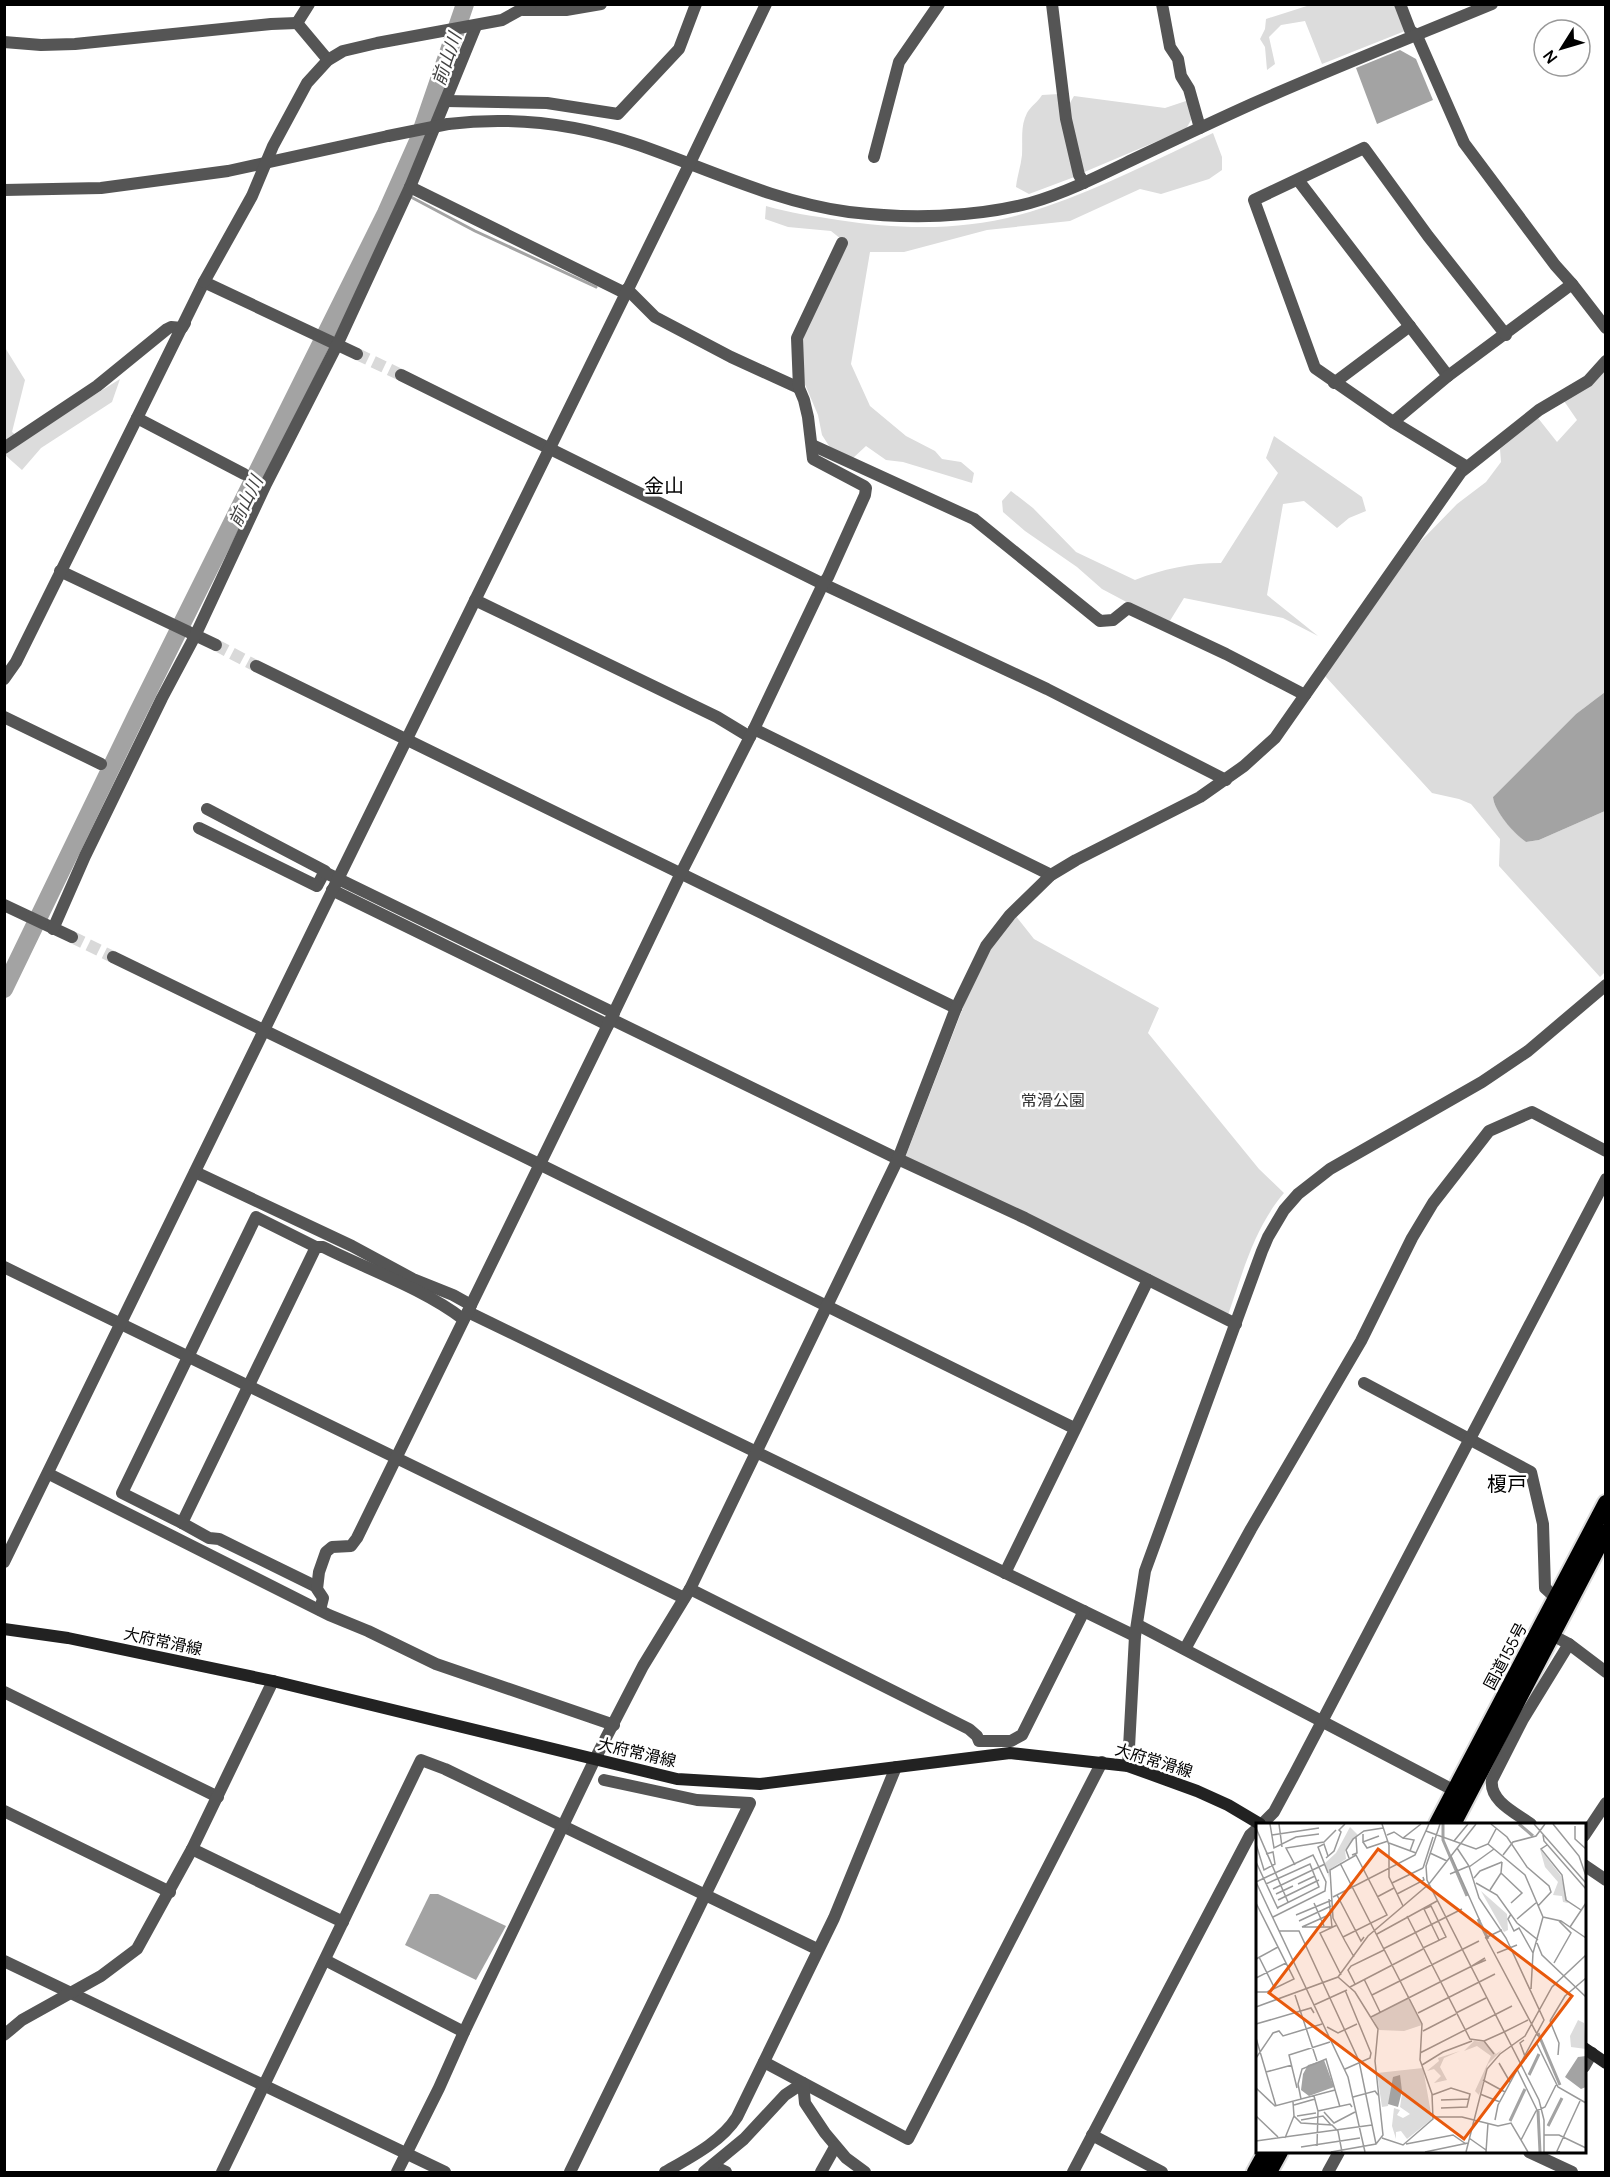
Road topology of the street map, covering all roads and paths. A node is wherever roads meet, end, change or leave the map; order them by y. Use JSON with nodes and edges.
{"nodes":[{"id":1,"x":309,"y":4,"type":"edge"},
{"id":2,"x":601,"y":4,"type":"edge"},
{"id":3,"x":696,"y":4,"type":"edge"},
{"id":4,"x":766,"y":4,"type":"edge"},
{"id":5,"x":939,"y":4,"type":"edge"},
{"id":6,"x":1052,"y":4,"type":"edge"},
{"id":7,"x":1162,"y":4,"type":"edge"},
{"id":8,"x":1400,"y":4,"type":"edge"},
{"id":9,"x":1492,"y":4,"type":"edge"},
{"id":10,"x":527,"y":8,"type":"edge"},
{"id":11,"x":297,"y":23,"type":"junction"},
{"id":12,"x":472,"y":27,"type":"junction"},
{"id":13,"x":1417,"y":36,"type":"junction"},
{"id":14,"x":4,"y":42,"type":"edge"},
{"id":15,"x":328,"y":60,"type":"junction"},
{"id":16,"x":446,"y":101,"type":"junction"},
{"id":17,"x":1200,"y":128,"type":"junction"},
{"id":18,"x":874,"y":157,"type":"dead end"},
{"id":19,"x":265,"y":163,"type":"junction"},
{"id":20,"x":689,"y":165,"type":"junction"},
{"id":21,"x":1298,"y":180,"type":"junction"},
{"id":22,"x":1084,"y":183,"type":"junction"},
{"id":23,"x":410,"y":187,"type":"junction"},
{"id":24,"x":4,"y":190,"type":"edge"},
{"id":25,"x":842,"y":243,"type":"dead end"},
{"id":26,"x":204,"y":282,"type":"junction"},
{"id":27,"x":1572,"y":284,"type":"junction"},
{"id":28,"x":626,"y":291,"type":"junction"},
{"id":29,"x":191,"y":311,"type":"junction"},
{"id":30,"x":1410,"y":326,"type":"junction"},
{"id":31,"x":1605,"y":328,"type":"edge"},
{"id":32,"x":1506,"y":335,"type":"junction"},
{"id":33,"x":335,"y":344,"type":"junction"},
{"id":34,"x":357,"y":354,"type":"tunnel mouth"},
{"id":35,"x":1605,"y":361,"type":"edge"},
{"id":36,"x":401,"y":375,"type":"tunnel mouth"},
{"id":37,"x":1448,"y":376,"type":"junction"},
{"id":38,"x":1334,"y":383,"type":"junction"},
{"id":39,"x":799,"y":388,"type":"junction"},
{"id":40,"x":137,"y":418,"type":"junction"},
{"id":41,"x":1393,"y":422,"type":"junction"},
{"id":42,"x":812,"y":445,"type":"junction"},
{"id":43,"x":4,"y":448,"type":"edge"},
{"id":44,"x":550,"y":448,"type":"junction"},
{"id":45,"x":1467,"y":467,"type":"junction"},
{"id":46,"x":244,"y":474,"type":"dead end"},
{"id":47,"x":60,"y":571,"type":"junction"},
{"id":48,"x":823,"y":584,"type":"junction"},
{"id":49,"x":475,"y":600,"type":"junction"},
{"id":50,"x":192,"y":634,"type":"junction"},
{"id":51,"x":216,"y":645,"type":"tunnel mouth"},
{"id":52,"x":256,"y":666,"type":"tunnel mouth"},
{"id":53,"x":4,"y":679,"type":"edge"},
{"id":54,"x":1305,"y":695,"type":"junction"},
{"id":55,"x":4,"y":717,"type":"edge"},
{"id":56,"x":752,"y":733,"type":"junction"},
{"id":57,"x":406,"y":740,"type":"junction"},
{"id":58,"x":100,"y":764,"type":"dead end"},
{"id":59,"x":1226,"y":780,"type":"junction"},
{"id":60,"x":207,"y":809,"type":"dead end"},
{"id":61,"x":199,"y":828,"type":"dead end"},
{"id":62,"x":324,"y":872,"type":"junction"},
{"id":63,"x":681,"y":873,"type":"junction"},
{"id":64,"x":1051,"y":875,"type":"junction"},
{"id":65,"x":335,"y":884,"type":"junction"},
{"id":66,"x":4,"y":905,"type":"edge"},
{"id":67,"x":50,"y":928,"type":"junction"},
{"id":68,"x":72,"y":937,"type":"tunnel mouth"},
{"id":69,"x":113,"y":957,"type":"tunnel mouth"},
{"id":70,"x":1605,"y":985,"type":"edge"},
{"id":71,"x":956,"y":1008,"type":"junction"},
{"id":72,"x":611,"y":1019,"type":"junction"},
{"id":73,"x":264,"y":1031,"type":"junction"},
{"id":74,"x":1605,"y":1151,"type":"edge"},
{"id":75,"x":898,"y":1159,"type":"junction"},
{"id":76,"x":539,"y":1164,"type":"junction"},
{"id":77,"x":195,"y":1172,"type":"junction"},
{"id":78,"x":1605,"y":1179,"type":"edge"},
{"id":79,"x":316,"y":1247,"type":"junction"},
{"id":80,"x":4,"y":1267,"type":"edge"},
{"id":81,"x":1148,"y":1280,"type":"junction"},
{"id":82,"x":827,"y":1306,"type":"junction"},
{"id":83,"x":468,"y":1312,"type":"junction"},
{"id":84,"x":1236,"y":1323,"type":"junction"},
{"id":85,"x":122,"y":1324,"type":"junction"},
{"id":86,"x":188,"y":1356,"type":"junction"},
{"id":87,"x":1364,"y":1383,"type":"dead end"},
{"id":88,"x":250,"y":1386,"type":"junction"},
{"id":89,"x":1074,"y":1428,"type":"junction"},
{"id":90,"x":1470,"y":1439,"type":"junction"},
{"id":91,"x":756,"y":1452,"type":"junction"},
{"id":92,"x":396,"y":1458,"type":"junction"},
{"id":93,"x":49,"y":1474,"type":"junction"},
{"id":94,"x":1605,"y":1503,"type":"edge"},
{"id":95,"x":182,"y":1523,"type":"junction"},
{"id":96,"x":1605,"y":1532,"type":"edge"},
{"id":97,"x":4,"y":1562,"type":"edge"},
{"id":98,"x":1005,"y":1573,"type":"junction"},
{"id":99,"x":317,"y":1587,"type":"junction"},
{"id":100,"x":687,"y":1593,"type":"junction"},
{"id":101,"x":1556,"y":1598,"type":"junction"},
{"id":102,"x":320,"y":1610,"type":"junction"},
{"id":103,"x":1084,"y":1611,"type":"junction"},
{"id":104,"x":4,"y":1629,"type":"edge"},
{"id":105,"x":1136,"y":1630,"type":"junction"},
{"id":106,"x":1552,"y":1635,"type":"junction"},
{"id":107,"x":1569,"y":1644,"type":"junction"},
{"id":108,"x":1185,"y":1649,"type":"junction"},
{"id":109,"x":1605,"y":1672,"type":"edge"},
{"id":110,"x":273,"y":1681,"type":"junction"},
{"id":111,"x":4,"y":1692,"type":"edge"},
{"id":112,"x":1322,"y":1721,"type":"junction"},
{"id":113,"x":614,"y":1725,"type":"junction"},
{"id":114,"x":596,"y":1759,"type":"junction"},
{"id":115,"x":1102,"y":1762,"type":"junction"},
{"id":116,"x":896,"y":1767,"type":"junction"},
{"id":117,"x":1128,"y":1767,"type":"junction"},
{"id":118,"x":604,"y":1780,"type":"dead end"},
{"id":119,"x":1455,"y":1791,"type":"junction"},
{"id":120,"x":218,"y":1797,"type":"junction"},
{"id":121,"x":1605,"y":1803,"type":"edge"},
{"id":122,"x":4,"y":1811,"type":"edge"},
{"id":123,"x":1259,"y":1823,"type":"edge"},
{"id":124,"x":1262,"y":1823,"type":"edge"},
{"id":125,"x":1438,"y":1823,"type":"edge"},
{"id":126,"x":1454,"y":1823,"type":"edge"},
{"id":127,"x":1530,"y":1823,"type":"edge"},
{"id":128,"x":563,"y":1827,"type":"junction"},
{"id":129,"x":1586,"y":1833,"type":"edge"},
{"id":130,"x":1255,"y":1834,"type":"edge"},
{"id":131,"x":192,"y":1849,"type":"junction"},
{"id":132,"x":1586,"y":1866,"type":"edge"},
{"id":133,"x":1605,"y":1880,"type":"edge"},
{"id":134,"x":170,"y":1892,"type":"junction"},
{"id":135,"x":705,"y":1896,"type":"junction"},
{"id":136,"x":343,"y":1922,"type":"junction"},
{"id":137,"x":817,"y":1949,"type":"junction"},
{"id":138,"x":325,"y":1960,"type":"junction"},
{"id":139,"x":4,"y":1961,"type":"edge"},
{"id":140,"x":71,"y":1992,"type":"junction"},
{"id":141,"x":464,"y":2032,"type":"junction"},
{"id":142,"x":4,"y":2035,"type":"edge"},
{"id":143,"x":1588,"y":2050,"type":"edge"},
{"id":144,"x":764,"y":2062,"type":"junction"},
{"id":145,"x":1605,"y":2063,"type":"edge"},
{"id":146,"x":803,"y":2083,"type":"junction"},
{"id":147,"x":264,"y":2085,"type":"junction"},
{"id":148,"x":1092,"y":2135,"type":"junction"},
{"id":149,"x":835,"y":2147,"type":"junction"},
{"id":150,"x":405,"y":2153,"type":"junction"},
{"id":151,"x":1265,"y":2153,"type":"edge"},
{"id":152,"x":1279,"y":2153,"type":"edge"},
{"id":153,"x":1338,"y":2153,"type":"edge"},
{"id":154,"x":1544,"y":2160,"type":"edge"},
{"id":155,"x":709,"y":2169,"type":"edge"},
{"id":156,"x":222,"y":2172,"type":"edge"},
{"id":157,"x":397,"y":2172,"type":"edge"},
{"id":158,"x":445,"y":2172,"type":"edge"},
{"id":159,"x":570,"y":2172,"type":"edge"},
{"id":160,"x":665,"y":2172,"type":"edge"},
{"id":161,"x":726,"y":2172,"type":"edge"},
{"id":162,"x":821,"y":2172,"type":"edge"},
{"id":163,"x":865,"y":2172,"type":"edge"},
{"id":164,"x":1073,"y":2172,"type":"edge"},
{"id":165,"x":1162,"y":2172,"type":"edge"},
{"id":166,"x":1255,"y":2172,"type":"edge"},
{"id":167,"x":1269,"y":2172,"type":"edge"},
{"id":168,"x":1328,"y":2172,"type":"edge"},
{"id":169,"x":1572,"y":2172,"type":"edge"}],
"edges":[{"from":1,"to":11,"type":"street"},
{"from":2,"to":10,"type":"street"},
{"from":3,"to":16,"type":"street"},
{"from":4,"to":20,"type":"street"},
{"from":5,"to":18,"type":"street"},
{"from":6,"to":22,"type":"street"},
{"from":7,"to":17,"type":"street"},
{"from":8,"to":13,"type":"street"},
{"from":9,"to":13,"type":"street"},
{"from":10,"to":12,"type":"street"},
{"from":11,"to":14,"type":"street"},
{"from":11,"to":15,"type":"street"},
{"from":12,"to":15,"type":"street"},
{"from":12,"to":16,"type":"street"},
{"from":13,"to":17,"type":"street"},
{"from":13,"to":27,"type":"street"},
{"from":15,"to":19,"type":"street"},
{"from":16,"to":23,"type":"street"},
{"from":17,"to":22,"type":"street"},
{"from":19,"to":20,"type":"street","bridge":true},
{"from":19,"to":24,"type":"street"},
{"from":19,"to":26,"type":"street"},
{"from":20,"to":22,"type":"street"},
{"from":20,"to":28,"type":"street"},
{"from":21,"to":30,"type":"street"},
{"from":21,"to":32,"type":"street"},
{"from":21,"to":38,"type":"street"},
{"from":23,"to":28,"type":"street"},
{"from":23,"to":33,"type":"street"},
{"from":25,"to":39,"type":"street"},
{"from":26,"to":29,"type":"street"},
{"from":26,"to":33,"type":"street"},
{"from":27,"to":31,"type":"street"},
{"from":27,"to":32,"type":"street"},
{"from":28,"to":39,"type":"street"},
{"from":28,"to":44,"type":"street"},
{"from":29,"to":40,"type":"street"},
{"from":29,"to":43,"type":"street"},
{"from":30,"to":37,"type":"street"},
{"from":30,"to":38,"type":"street"},
{"from":32,"to":37,"type":"street"},
{"from":33,"to":34,"type":"street"},
{"from":33,"to":50,"type":"street"},
{"from":35,"to":45,"type":"street"},
{"from":36,"to":44,"type":"street"},
{"from":37,"to":41,"type":"street"},
{"from":38,"to":41,"type":"street"},
{"from":39,"to":42,"type":"street"},
{"from":40,"to":46,"type":"street"},
{"from":40,"to":47,"type":"street"},
{"from":41,"to":45,"type":"street"},
{"from":42,"to":48,"type":"street"},
{"from":42,"to":54,"type":"street"},
{"from":44,"to":48,"type":"street"},
{"from":44,"to":49,"type":"street"},
{"from":45,"to":54,"type":"street"},
{"from":47,"to":50,"type":"street"},
{"from":47,"to":53,"type":"street"},
{"from":48,"to":56,"type":"street"},
{"from":48,"to":59,"type":"street"},
{"from":49,"to":56,"type":"street"},
{"from":49,"to":57,"type":"street"},
{"from":50,"to":51,"type":"street"},
{"from":50,"to":67,"type":"street"},
{"from":52,"to":57,"type":"street"},
{"from":54,"to":59,"type":"street"},
{"from":55,"to":58,"type":"street"},
{"from":56,"to":63,"type":"street"},
{"from":56,"to":64,"type":"street"},
{"from":57,"to":63,"type":"street"},
{"from":57,"to":65,"type":"street"},
{"from":59,"to":64,"type":"street"},
{"from":60,"to":62,"type":"street"},
{"from":61,"to":62,"type":"street"},
{"from":62,"to":65,"type":"street"},
{"from":63,"to":71,"type":"street"},
{"from":63,"to":72,"type":"street"},
{"from":64,"to":71,"type":"street"},
{"from":65,"to":72,"type":"street"},
{"from":65,"to":73,"type":"street"},
{"from":66,"to":67,"type":"street"},
{"from":67,"to":68,"type":"street"},
{"from":69,"to":73,"type":"street"},
{"from":70,"to":84,"type":"street"},
{"from":71,"to":75,"type":"street"},
{"from":72,"to":75,"type":"street"},
{"from":72,"to":76,"type":"street"},
{"from":73,"to":76,"type":"street"},
{"from":73,"to":77,"type":"street"},
{"from":74,"to":108,"type":"street"},
{"from":75,"to":81,"type":"street"},
{"from":75,"to":82,"type":"street"},
{"from":76,"to":82,"type":"street"},
{"from":76,"to":83,"type":"street"},
{"from":77,"to":83,"type":"street"},
{"from":77,"to":85,"type":"street"},
{"from":78,"to":90,"type":"street"},
{"from":79,"to":83,"type":"street"},
{"from":79,"to":86,"type":"street"},
{"from":79,"to":88,"type":"street"},
{"from":80,"to":85,"type":"street"},
{"from":81,"to":84,"type":"street"},
{"from":81,"to":89,"type":"street"},
{"from":82,"to":89,"type":"street"},
{"from":82,"to":91,"type":"street"},
{"from":83,"to":91,"type":"street"},
{"from":83,"to":92,"type":"street"},
{"from":84,"to":105,"type":"street"},
{"from":85,"to":86,"type":"street"},
{"from":85,"to":93,"type":"street"},
{"from":86,"to":88,"type":"street"},
{"from":86,"to":95,"type":"street"},
{"from":87,"to":90,"type":"street"},
{"from":88,"to":92,"type":"street"},
{"from":88,"to":95,"type":"street"},
{"from":89,"to":98,"type":"street"},
{"from":90,"to":101,"type":"street"},
{"from":90,"to":112,"type":"street"},
{"from":91,"to":98,"type":"street"},
{"from":91,"to":100,"type":"street"},
{"from":92,"to":99,"type":"street"},
{"from":92,"to":100,"type":"street"},
{"from":93,"to":97,"type":"street"},
{"from":93,"to":102,"type":"street"},
{"from":94,"to":101,"type":"highway","name":"国道155号"},
{"from":95,"to":99,"type":"street"},
{"from":96,"to":106,"type":"highway","name":"国道155号"},
{"from":98,"to":103,"type":"street"},
{"from":99,"to":102,"type":"street"},
{"from":100,"to":103,"type":"street"},
{"from":100,"to":113,"type":"street"},
{"from":101,"to":119,"type":"highway","name":"国道155号"},
{"from":102,"to":113,"type":"street"},
{"from":103,"to":105,"type":"street"},
{"from":104,"to":110,"type":"main road","name":"大府常滑線"},
{"from":105,"to":108,"type":"street"},
{"from":105,"to":117,"type":"street"},
{"from":106,"to":107,"type":"street"},
{"from":106,"to":126,"type":"highway","name":"国道155号"},
{"from":107,"to":109,"type":"street"},
{"from":107,"to":127,"type":"street"},
{"from":108,"to":112,"type":"street"},
{"from":110,"to":114,"type":"main road","name":"大府常滑線"},
{"from":110,"to":120,"type":"street"},
{"from":111,"to":120,"type":"street"},
{"from":112,"to":119,"type":"street"},
{"from":112,"to":124,"type":"street"},
{"from":113,"to":114,"type":"street"},
{"from":114,"to":116,"type":"main road","name":"大府常滑線"},
{"from":114,"to":128,"type":"street"},
{"from":115,"to":116,"type":"main road","name":"大府常滑線"},
{"from":115,"to":117,"type":"main road","name":"大府常滑線"},
{"from":115,"to":146,"type":"street"},
{"from":116,"to":137,"type":"street"},
{"from":117,"to":123,"type":"main road","name":"大府常滑線"},
{"from":118,"to":135,"type":"street"},
{"from":119,"to":125,"type":"highway","name":"国道155号"},
{"from":120,"to":131,"type":"street"},
{"from":121,"to":129,"type":"street"},
{"from":122,"to":134,"type":"street"},
{"from":128,"to":135,"type":"street"},
{"from":128,"to":136,"type":"street"},
{"from":128,"to":141,"type":"street"},
{"from":130,"to":148,"type":"street"},
{"from":131,"to":134,"type":"street"},
{"from":131,"to":136,"type":"street"},
{"from":132,"to":133,"type":"street"},
{"from":134,"to":140,"type":"street"},
{"from":135,"to":137,"type":"street"},
{"from":135,"to":159,"type":"street"},
{"from":136,"to":138,"type":"street"},
{"from":137,"to":144,"type":"street"},
{"from":138,"to":141,"type":"street"},
{"from":138,"to":147,"type":"street"},
{"from":139,"to":140,"type":"street"},
{"from":140,"to":142,"type":"street"},
{"from":140,"to":147,"type":"street"},
{"from":141,"to":150,"type":"street"},
{"from":143,"to":145,"type":"main road"},
{"from":144,"to":146,"type":"street"},
{"from":144,"to":160,"type":"street"},
{"from":146,"to":149,"type":"street"},
{"from":146,"to":155,"type":"street"},
{"from":147,"to":150,"type":"street"},
{"from":147,"to":156,"type":"street"},
{"from":148,"to":164,"type":"street"},
{"from":148,"to":165,"type":"street"},
{"from":149,"to":162,"type":"street"},
{"from":149,"to":163,"type":"street"},
{"from":150,"to":157,"type":"street"},
{"from":150,"to":158,"type":"street"},
{"from":151,"to":166,"type":"highway"},
{"from":152,"to":167,"type":"highway"},
{"from":153,"to":168,"type":"street"},
{"from":154,"to":169,"type":"street"},
{"from":155,"to":161,"type":"street"}]}
